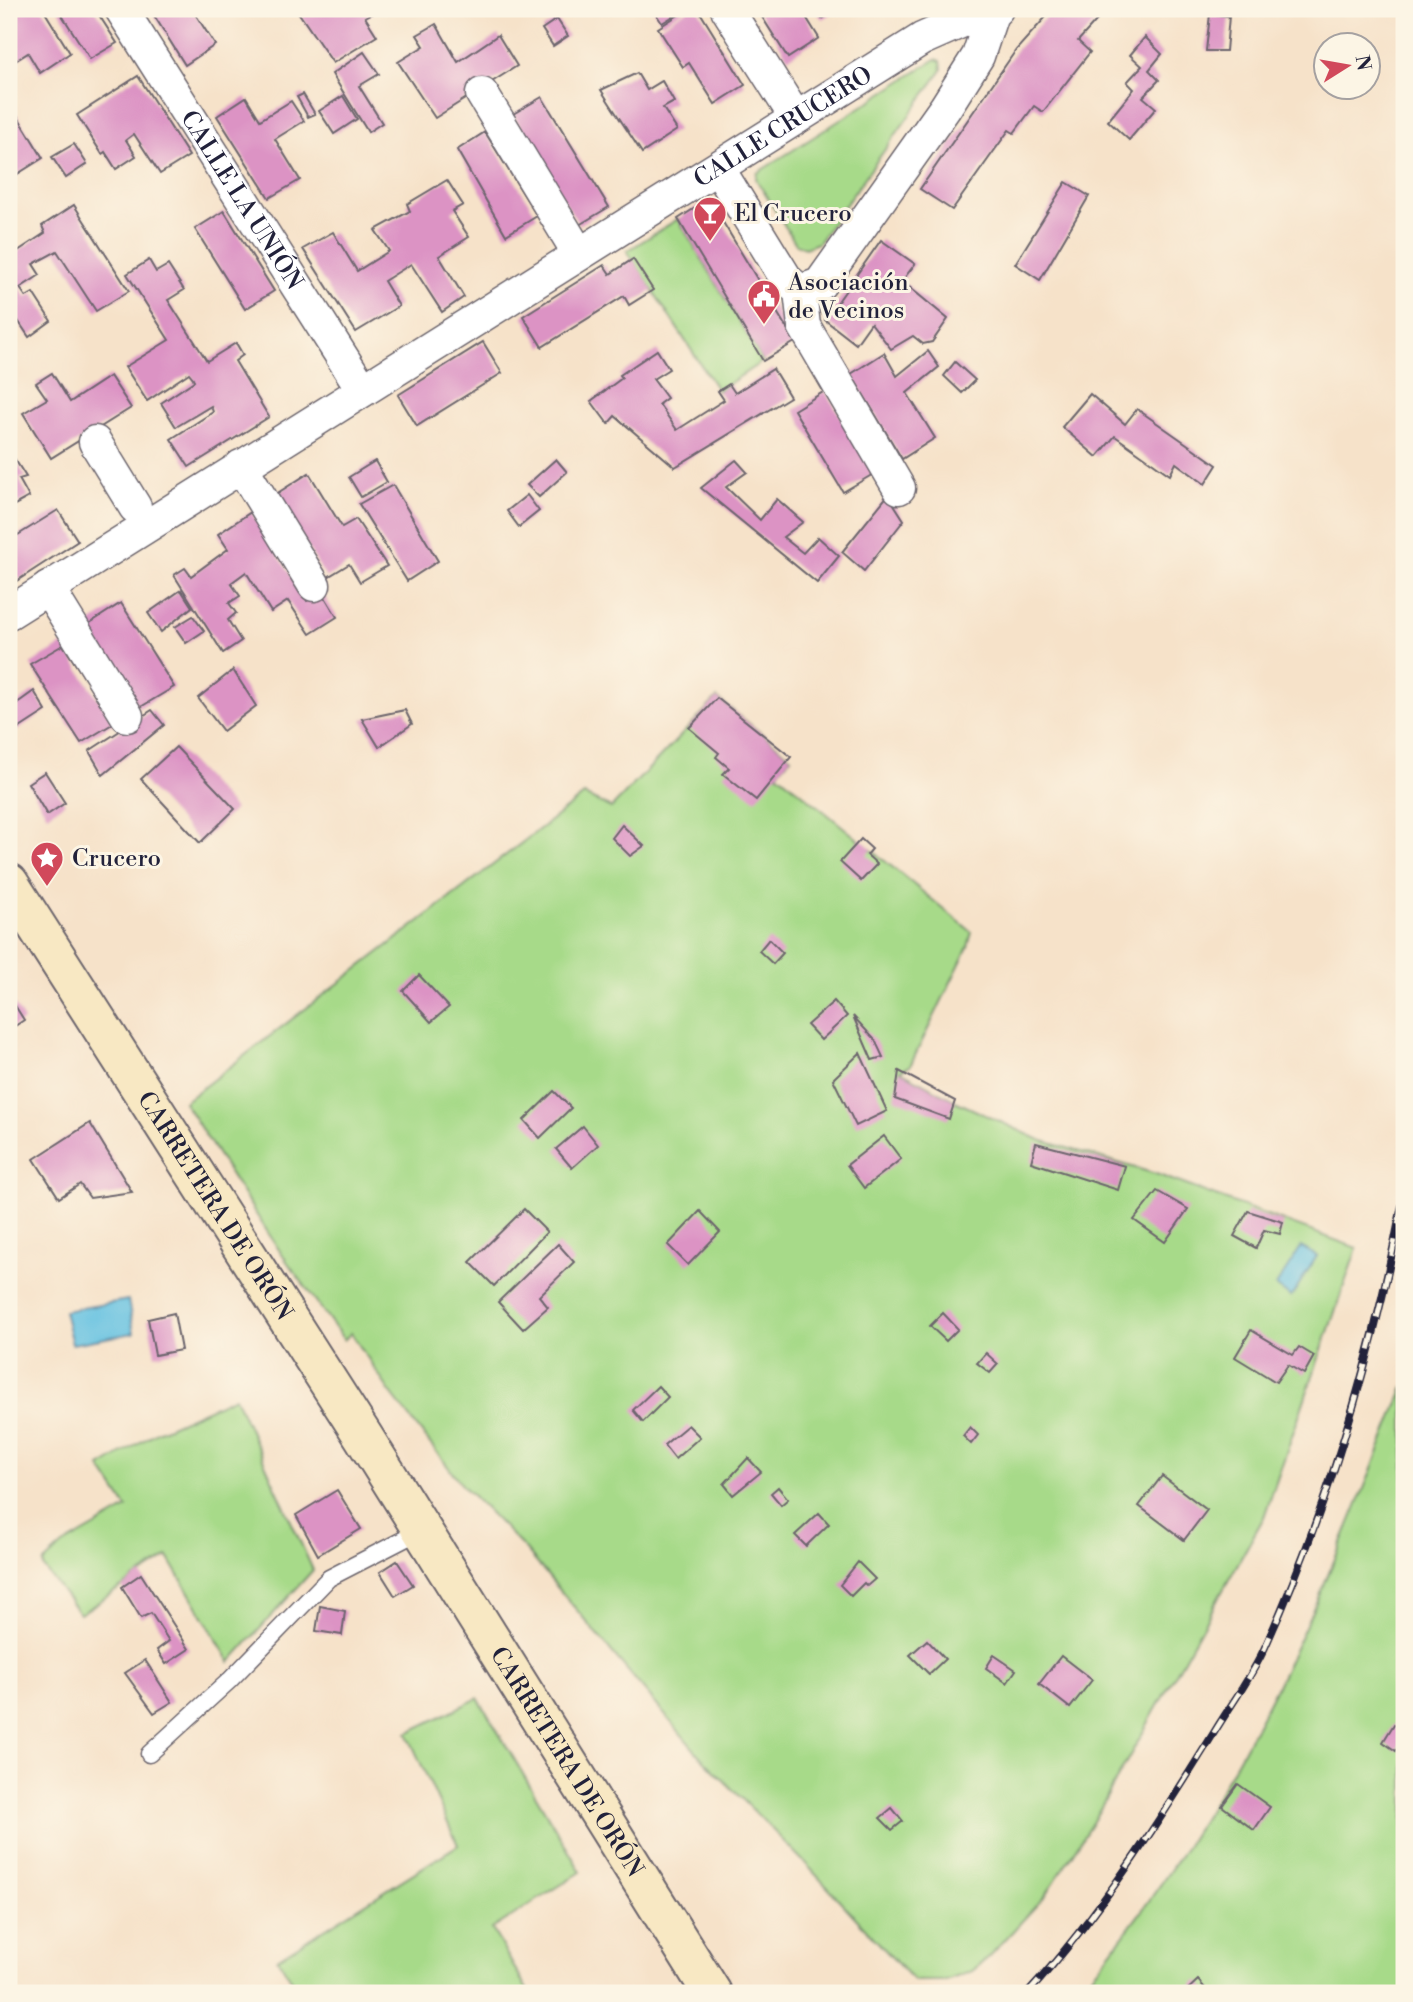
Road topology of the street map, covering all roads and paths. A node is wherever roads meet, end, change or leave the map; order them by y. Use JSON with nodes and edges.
{"nodes":[{"id":1,"x":121,"y":9,"type":"edge"},
{"id":2,"x":727,"y":9,"type":"edge"},
{"id":3,"x":995,"y":11,"type":"edge"},
{"id":4,"x":482,"y":94,"type":"dead end"},
{"id":5,"x":796,"y":118,"type":"junction"},
{"id":6,"x":718,"y":168,"type":"junction"},
{"id":7,"x":579,"y":254,"type":"junction"},
{"id":8,"x":800,"y":291,"type":"junction"},
{"id":9,"x":363,"y":390,"type":"junction"},
{"id":10,"x":95,"y":442,"type":"dead end"},
{"id":11,"x":241,"y":466,"type":"junction"},
{"id":12,"x":899,"y":488,"type":"dead end"},
{"id":13,"x":135,"y":507,"type":"dead end"},
{"id":14,"x":314,"y":585,"type":"dead end"},
{"id":15,"x":48,"y":588,"type":"junction"},
{"id":16,"x":9,"y":613,"type":"edge"},
{"id":17,"x":127,"y":716,"type":"dead end"},
{"id":18,"x":9,"y":883,"type":"edge"},
{"id":19,"x":422,"y":1530,"type":"junction"},
{"id":20,"x":149,"y":1754,"type":"dead end"},
{"id":21,"x":712,"y":1993,"type":"edge"}],
"edges":[{"from":1,"to":9,"type":"street","name":"CALLE LA UNIÓN"},
{"from":2,"to":5,"type":"street"},
{"from":3,"to":5,"type":"street","name":"CALLE CRUCERO"},
{"from":3,"to":8,"type":"street"},
{"from":4,"to":7,"type":"street"},
{"from":5,"to":6,"type":"street","name":"CALLE CRUCERO"},
{"from":6,"to":7,"type":"street","name":"CALLE CRUCERO"},
{"from":6,"to":8,"type":"street"},
{"from":7,"to":9,"type":"street","name":"CALLE CRUCERO"},
{"from":8,"to":12,"type":"street"},
{"from":9,"to":11,"type":"street","name":"CALLE CRUCERO"},
{"from":10,"to":13,"type":"street"},
{"from":11,"to":14,"type":"street"},
{"from":11,"to":15,"type":"street","name":"CALLE CRUCERO"},
{"from":15,"to":16,"type":"street","name":"CALLE CRUCERO"},
{"from":15,"to":17,"type":"street"},
{"from":18,"to":19,"type":"street","name":"CARRETERA DE ORÓN"},
{"from":19,"to":20,"type":"lane"},
{"from":19,"to":21,"type":"street","name":"CARRETERA DE ORÓN"}]}
